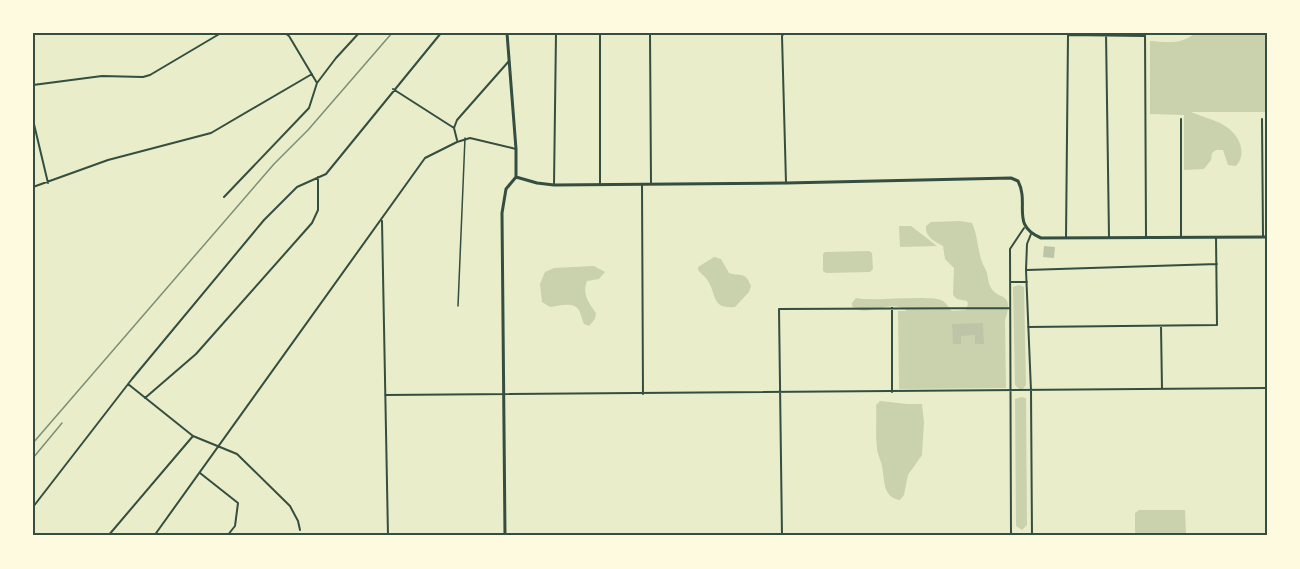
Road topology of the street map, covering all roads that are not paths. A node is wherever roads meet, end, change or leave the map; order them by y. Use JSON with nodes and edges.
{"nodes":[{"id":1,"x":221,"y":33,"type":"edge"},
{"id":2,"x":285,"y":33,"type":"edge"},
{"id":3,"x":359,"y":33,"type":"edge"},
{"id":4,"x":441,"y":33,"type":"edge"},
{"id":5,"x":507,"y":33,"type":"edge"},
{"id":6,"x":556,"y":33,"type":"edge"},
{"id":7,"x":600,"y":33,"type":"edge"},
{"id":8,"x":650,"y":33,"type":"edge"},
{"id":9,"x":784,"y":33,"type":"edge"},
{"id":10,"x":1106,"y":34,"type":"edge"},
{"id":11,"x":1145,"y":35,"type":"edge"},
{"id":12,"x":508,"y":61,"type":"junction"},
{"id":13,"x":312,"y":74,"type":"junction"},
{"id":14,"x":317,"y":83,"type":"junction"},
{"id":15,"x":33,"y":85,"type":"edge"},
{"id":16,"x":393,"y":89,"type":"junction"},
{"id":17,"x":1181,"y":119,"type":"dead end"},
{"id":18,"x":1262,"y":119,"type":"dead end"},
{"id":19,"x":33,"y":120,"type":"edge"},
{"id":20,"x":454,"y":128,"type":"junction"},
{"id":21,"x":465,"y":138,"type":"junction"},
{"id":22,"x":457,"y":142,"type":"junction"},
{"id":23,"x":516,"y":149,"type":"junction"},
{"id":24,"x":318,"y":177,"type":"junction"},
{"id":25,"x":516,"y":177,"type":"junction"},
{"id":26,"x":48,"y":183,"type":"junction"},
{"id":27,"x":786,"y":183,"type":"junction"},
{"id":28,"x":600,"y":184,"type":"junction"},
{"id":29,"x":642,"y":184,"type":"junction"},
{"id":30,"x":651,"y":184,"type":"junction"},
{"id":31,"x":554,"y":185,"type":"junction"},
{"id":32,"x":33,"y":187,"type":"edge"},
{"id":33,"x":224,"y":197,"type":"dead end"},
{"id":34,"x":382,"y":221,"type":"junction"},
{"id":35,"x":1024,"y":228,"type":"junction"},
{"id":36,"x":1031,"y":234,"type":"junction"},
{"id":37,"x":1181,"y":237,"type":"junction"},
{"id":38,"x":1216,"y":237,"type":"junction"},
{"id":39,"x":1265,"y":237,"type":"edge"},
{"id":40,"x":1066,"y":238,"type":"junction"},
{"id":41,"x":1109,"y":238,"type":"junction"},
{"id":42,"x":1146,"y":238,"type":"junction"},
{"id":43,"x":1216,"y":264,"type":"junction"},
{"id":44,"x":1026,"y":270,"type":"junction"},
{"id":45,"x":1010,"y":282,"type":"junction"},
{"id":46,"x":1027,"y":282,"type":"junction"},
{"id":47,"x":458,"y":306,"type":"dead end"},
{"id":48,"x":892,"y":308,"type":"junction"},
{"id":49,"x":1010,"y":308,"type":"junction"},
{"id":50,"x":1161,"y":326,"type":"junction"},
{"id":51,"x":1028,"y":327,"type":"junction"},
{"id":52,"x":128,"y":384,"type":"junction"},
{"id":53,"x":1267,"y":388,"type":"edge"},
{"id":54,"x":1162,"y":390,"type":"junction"},
{"id":55,"x":1010,"y":391,"type":"junction"},
{"id":56,"x":1031,"y":391,"type":"junction"},
{"id":57,"x":892,"y":392,"type":"junction"},
{"id":58,"x":780,"y":393,"type":"junction"},
{"id":59,"x":505,"y":394,"type":"junction"},
{"id":60,"x":643,"y":394,"type":"junction"},
{"id":61,"x":385,"y":395,"type":"junction"},
{"id":62,"x":145,"y":398,"type":"junction"},
{"id":63,"x":193,"y":436,"type":"junction"},
{"id":64,"x":219,"y":446,"type":"junction"},
{"id":65,"x":200,"y":473,"type":"junction"},
{"id":66,"x":33,"y":507,"type":"edge"},
{"id":67,"x":300,"y":530,"type":"dead end"},
{"id":68,"x":108,"y":536,"type":"edge"},
{"id":69,"x":154,"y":536,"type":"edge"},
{"id":70,"x":227,"y":536,"type":"edge"},
{"id":71,"x":388,"y":536,"type":"edge"},
{"id":72,"x":505,"y":536,"type":"edge"},
{"id":73,"x":782,"y":536,"type":"edge"},
{"id":74,"x":1011,"y":536,"type":"edge"},
{"id":75,"x":1032,"y":536,"type":"edge"}],
"edges":[{"from":1,"to":15,"type":"street"},
{"from":2,"to":13,"type":"street"},
{"from":3,"to":14,"type":"street"},
{"from":4,"to":16,"type":"street"},
{"from":5,"to":12,"type":"street"},
{"from":6,"to":31,"type":"street"},
{"from":7,"to":28,"type":"street"},
{"from":8,"to":30,"type":"street"},
{"from":9,"to":27,"type":"street"},
{"from":10,"to":11,"type":"street"},
{"from":10,"to":40,"type":"street"},
{"from":10,"to":41,"type":"street"},
{"from":11,"to":42,"type":"street"},
{"from":12,"to":20,"type":"street"},
{"from":12,"to":23,"type":"street"},
{"from":13,"to":14,"type":"street"},
{"from":13,"to":26,"type":"street"},
{"from":14,"to":33,"type":"street"},
{"from":16,"to":20,"type":"street"},
{"from":16,"to":24,"type":"street"},
{"from":17,"to":37,"type":"street"},
{"from":18,"to":39,"type":"street"},
{"from":19,"to":26,"type":"street"},
{"from":20,"to":22,"type":"street"},
{"from":21,"to":22,"type":"street"},
{"from":21,"to":23,"type":"street"},
{"from":21,"to":47,"type":"lane"},
{"from":22,"to":34,"type":"street"},
{"from":23,"to":25,"type":"street"},
{"from":24,"to":52,"type":"street"},
{"from":24,"to":62,"type":"street"},
{"from":25,"to":31,"type":"street"},
{"from":25,"to":59,"type":"street"},
{"from":26,"to":32,"type":"street"},
{"from":27,"to":30,"type":"street"},
{"from":27,"to":35,"type":"street"},
{"from":28,"to":29,"type":"street"},
{"from":28,"to":31,"type":"street"},
{"from":29,"to":30,"type":"street"},
{"from":29,"to":60,"type":"street"},
{"from":34,"to":61,"type":"street"},
{"from":34,"to":64,"type":"street"},
{"from":35,"to":36,"type":"street"},
{"from":35,"to":45,"type":"street"},
{"from":36,"to":40,"type":"street"},
{"from":36,"to":44,"type":"street"},
{"from":37,"to":38,"type":"street"},
{"from":37,"to":42,"type":"street"},
{"from":38,"to":39,"type":"street"},
{"from":38,"to":43,"type":"street"},
{"from":40,"to":41,"type":"street"},
{"from":41,"to":42,"type":"street"},
{"from":43,"to":44,"type":"street"},
{"from":43,"to":50,"type":"street"},
{"from":44,"to":46,"type":"street"},
{"from":45,"to":46,"type":"street"},
{"from":45,"to":49,"type":"street"},
{"from":46,"to":51,"type":"street"},
{"from":48,"to":49,"type":"street"},
{"from":48,"to":57,"type":"street"},
{"from":48,"to":58,"type":"street"},
{"from":49,"to":55,"type":"street"},
{"from":50,"to":51,"type":"street"},
{"from":50,"to":54,"type":"street"},
{"from":51,"to":56,"type":"street"},
{"from":52,"to":62,"type":"street"},
{"from":52,"to":66,"type":"street"},
{"from":53,"to":54,"type":"street"},
{"from":54,"to":56,"type":"street"},
{"from":55,"to":56,"type":"street"},
{"from":55,"to":57,"type":"street"},
{"from":55,"to":74,"type":"street"},
{"from":56,"to":75,"type":"street"},
{"from":57,"to":58,"type":"street"},
{"from":58,"to":60,"type":"street"},
{"from":58,"to":73,"type":"street"},
{"from":59,"to":60,"type":"street"},
{"from":59,"to":61,"type":"street"},
{"from":59,"to":72,"type":"street"},
{"from":61,"to":71,"type":"street"},
{"from":62,"to":63,"type":"street"},
{"from":63,"to":64,"type":"street"},
{"from":63,"to":68,"type":"street"},
{"from":64,"to":65,"type":"street"},
{"from":64,"to":67,"type":"street"},
{"from":65,"to":69,"type":"street"},
{"from":65,"to":70,"type":"street"}]}
